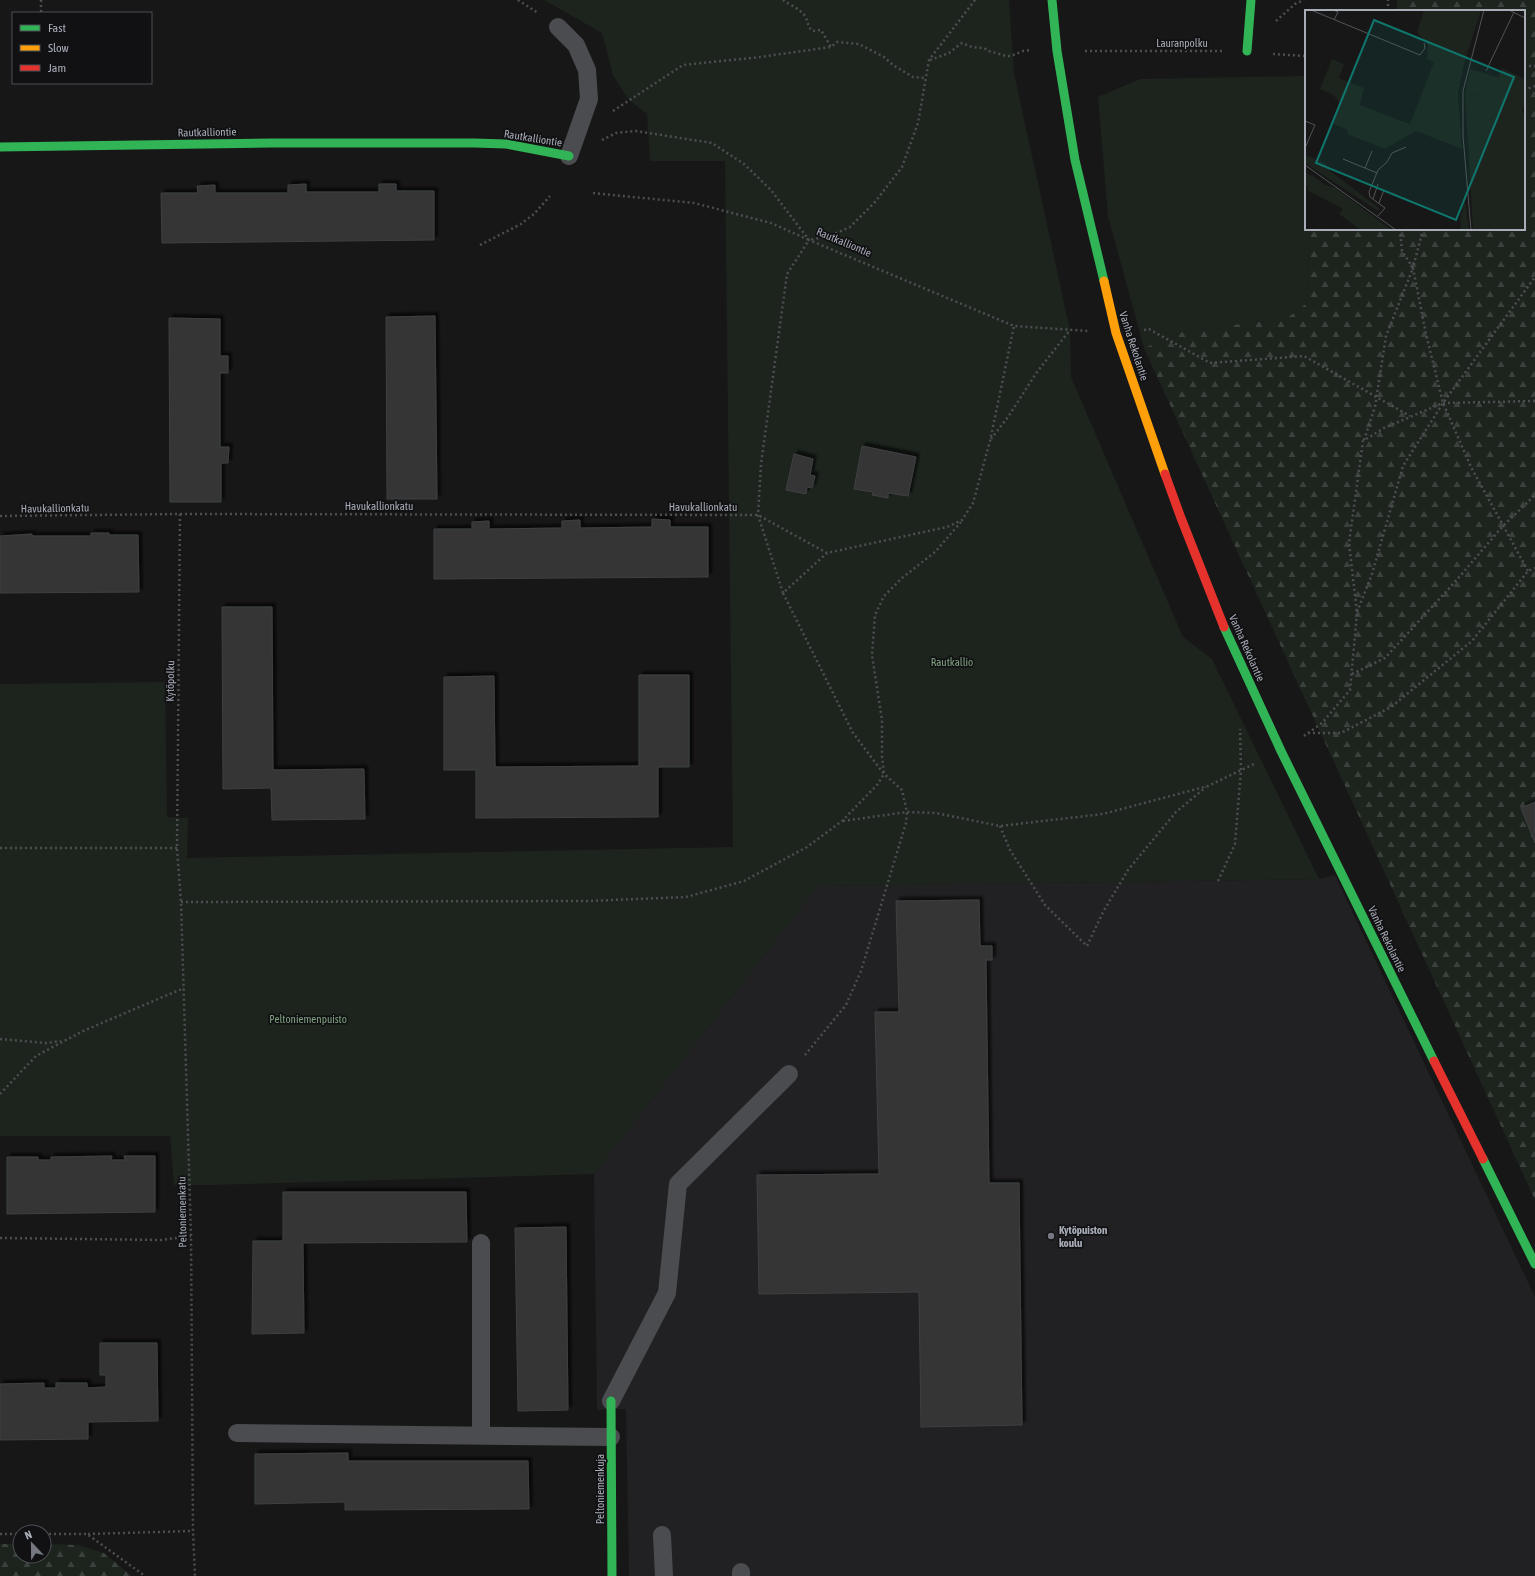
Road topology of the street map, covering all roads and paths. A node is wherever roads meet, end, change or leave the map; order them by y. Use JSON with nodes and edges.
{"nodes":[{"id":1,"x":41,"y":0,"type":"edge"},
{"id":2,"x":783,"y":0,"type":"edge"},
{"id":3,"x":975,"y":0,"type":"edge"},
{"id":4,"x":1052,"y":0,"type":"edge"},
{"id":5,"x":1251,"y":0,"type":"edge"},
{"id":6,"x":41,"y":12,"type":"edge"},
{"id":7,"x":558,"y":27,"type":"dead end"},
{"id":8,"x":831,"y":47,"type":"junction"},
{"id":9,"x":1057,"y":51,"type":"junction"},
{"id":10,"x":1246,"y":52,"type":"junction"},
{"id":11,"x":1305,"y":56,"type":"edge"},
{"id":12,"x":929,"y":60,"type":"junction"},
{"id":13,"x":926,"y":78,"type":"junction"},
{"id":14,"x":1535,"y":86,"type":"edge"},
{"id":15,"x":1525,"y":90,"type":"edge"},
{"id":16,"x":613,"y":111,"type":"dead end"},
{"id":17,"x":0,"y":148,"type":"edge"},
{"id":18,"x":569,"y":156,"type":"junction"},
{"id":19,"x":593,"y":192,"type":"dead end"},
{"id":20,"x":550,"y":196,"type":"dead end"},
{"id":21,"x":1400,"y":230,"type":"edge"},
{"id":22,"x":1422,"y":230,"type":"edge"},
{"id":23,"x":809,"y":240,"type":"junction"},
{"id":24,"x":480,"y":245,"type":"dead end"},
{"id":25,"x":1413,"y":268,"type":"junction"},
{"id":26,"x":1535,"y":277,"type":"edge"},
{"id":27,"x":1014,"y":326,"type":"junction"},
{"id":28,"x":1070,"y":330,"type":"junction"},
{"id":29,"x":1116,"y":332,"type":"junction"},
{"id":30,"x":1376,"y":397,"type":"junction"},
{"id":31,"x":1535,"y":401,"type":"edge"},
{"id":32,"x":1443,"y":403,"type":"junction"},
{"id":33,"x":1410,"y":416,"type":"junction"},
{"id":34,"x":990,"y":441,"type":"junction"},
{"id":35,"x":1363,"y":441,"type":"junction"},
{"id":36,"x":1535,"y":495,"type":"edge"},
{"id":37,"x":180,"y":514,"type":"junction"},
{"id":38,"x":758,"y":515,"type":"junction"},
{"id":39,"x":0,"y":516,"type":"edge"},
{"id":40,"x":962,"y":520,"type":"junction"},
{"id":41,"x":1503,"y":526,"type":"junction"},
{"id":42,"x":827,"y":553,"type":"junction"},
{"id":43,"x":1535,"y":568,"type":"edge"},
{"id":44,"x":1528,"y":571,"type":"junction"},
{"id":45,"x":783,"y":593,"type":"junction"},
{"id":46,"x":1357,"y":613,"type":"junction"},
{"id":47,"x":1352,"y":674,"type":"junction"},
{"id":48,"x":1240,"y":725,"type":"dead end"},
{"id":49,"x":1307,"y":733,"type":"junction"},
{"id":50,"x":1281,"y":752,"type":"junction"},
{"id":51,"x":1241,"y":770,"type":"junction"},
{"id":52,"x":884,"y":774,"type":"junction"},
{"id":53,"x":1208,"y":786,"type":"junction"},
{"id":54,"x":907,"y":812,"type":"junction"},
{"id":55,"x":842,"y":821,"type":"junction"},
{"id":56,"x":1000,"y":826,"type":"junction"},
{"id":57,"x":0,"y":848,"type":"edge"},
{"id":58,"x":177,"y":848,"type":"junction"},
{"id":59,"x":1218,"y":881,"type":"dead end"},
{"id":60,"x":181,"y":902,"type":"junction"},
{"id":61,"x":184,"y":988,"type":"junction"},
{"id":62,"x":0,"y":1039,"type":"edge"},
{"id":63,"x":65,"y":1040,"type":"junction"},
{"id":64,"x":789,"y":1074,"type":"joint"},
{"id":65,"x":0,"y":1094,"type":"edge"},
{"id":66,"x":191,"y":1236,"type":"junction"},
{"id":67,"x":0,"y":1238,"type":"edge"},
{"id":68,"x":481,"y":1243,"type":"dead end"},
{"id":69,"x":1535,"y":1264,"type":"edge"},
{"id":70,"x":611,"y":1401,"type":"joint"},
{"id":71,"x":236,"y":1433,"type":"dead end"},
{"id":72,"x":481,"y":1435,"type":"junction"},
{"id":73,"x":611,"y":1437,"type":"junction"},
{"id":74,"x":193,"y":1531,"type":"junction"},
{"id":75,"x":0,"y":1534,"type":"edge"},
{"id":76,"x":12,"y":1534,"type":"edge"},
{"id":77,"x":52,"y":1534,"type":"edge"},
{"id":78,"x":87,"y":1534,"type":"junction"},
{"id":79,"x":662,"y":1535,"type":"dead end"},
{"id":80,"x":145,"y":1576,"type":"edge"},
{"id":81,"x":196,"y":1576,"type":"edge"},
{"id":82,"x":612,"y":1576,"type":"edge"},
{"id":83,"x":664,"y":1576,"type":"edge"}],
"edges":[{"from":1,"to":6,"type":"path"},
{"from":2,"to":8,"type":"path"},
{"from":3,"to":12,"type":"path"},
{"from":4,"to":9,"type":"street","name":"Vanha Rekolantie"},
{"from":5,"to":10,"type":"street"},
{"from":7,"to":18,"type":"lane"},
{"from":8,"to":13,"type":"path"},
{"from":8,"to":16,"type":"path"},
{"from":9,"to":10,"type":"path","name":"Lauranpolku"},
{"from":9,"to":12,"type":"path","name":"Lauranpolku"},
{"from":9,"to":29,"type":"street","name":"Vanha Rekolantie"},
{"from":10,"to":11,"type":"path","name":"Lauranpolku"},
{"from":12,"to":13,"type":"path"},
{"from":13,"to":23,"type":"path"},
{"from":14,"to":15,"type":"path"},
{"from":17,"to":18,"type":"street","name":"Rautkalliontie"},
{"from":18,"to":23,"type":"path","name":"Rautkalliontie"},
{"from":19,"to":23,"type":"path"},
{"from":20,"to":24,"type":"path"},
{"from":21,"to":25,"type":"path"},
{"from":22,"to":25,"type":"path"},
{"from":23,"to":27,"type":"path","name":"Rautkalliontie"},
{"from":23,"to":38,"type":"path"},
{"from":25,"to":30,"type":"path"},
{"from":25,"to":32,"type":"path"},
{"from":26,"to":32,"type":"path"},
{"from":27,"to":28,"type":"path","name":"Rautkalliontie"},
{"from":27,"to":34,"type":"path"},
{"from":28,"to":29,"type":"path","name":"Rautkalliontie"},
{"from":28,"to":34,"type":"path"},
{"from":29,"to":30,"type":"path","name":"Rautkalliontie"},
{"from":29,"to":50,"type":"street","name":"Vanha Rekolantie"},
{"from":30,"to":33,"type":"path","name":"Rautkalliontie"},
{"from":30,"to":35,"type":"path"},
{"from":31,"to":32,"type":"path"},
{"from":32,"to":33,"type":"path"},
{"from":32,"to":41,"type":"path"},
{"from":32,"to":46,"type":"path"},
{"from":33,"to":35,"type":"path"},
{"from":34,"to":40,"type":"path"},
{"from":35,"to":46,"type":"path"},
{"from":36,"to":41,"type":"path"},
{"from":37,"to":38,"type":"path","name":"Havukallionkatu"},
{"from":37,"to":39,"type":"path","name":"Havukallionkatu"},
{"from":37,"to":58,"type":"path","name":"Kytöpolku"},
{"from":38,"to":42,"type":"path"},
{"from":38,"to":45,"type":"path"},
{"from":40,"to":42,"type":"path"},
{"from":40,"to":52,"type":"path"},
{"from":41,"to":44,"type":"path"},
{"from":41,"to":47,"type":"path"},
{"from":42,"to":45,"type":"path"},
{"from":43,"to":44,"type":"path"},
{"from":44,"to":49,"type":"path"},
{"from":45,"to":52,"type":"path"},
{"from":46,"to":47,"type":"path"},
{"from":47,"to":49,"type":"path"},
{"from":48,"to":51,"type":"path"},
{"from":49,"to":50,"type":"path"},
{"from":50,"to":51,"type":"path"},
{"from":50,"to":69,"type":"street","name":"Vanha Rekolantie"},
{"from":51,"to":53,"type":"path"},
{"from":51,"to":59,"type":"path"},
{"from":52,"to":54,"type":"path"},
{"from":52,"to":55,"type":"path"},
{"from":53,"to":56,"type":"path"},
{"from":53,"to":56,"type":"path"},
{"from":54,"to":55,"type":"path"},
{"from":54,"to":56,"type":"path"},
{"from":54,"to":64,"type":"path"},
{"from":55,"to":60,"type":"path"},
{"from":57,"to":58,"type":"path"},
{"from":58,"to":60,"type":"path","name":"Peltoniemenkatu"},
{"from":60,"to":61,"type":"path","name":"Peltoniemenkatu"},
{"from":61,"to":63,"type":"path"},
{"from":61,"to":66,"type":"path","name":"Peltoniemenkatu"},
{"from":62,"to":63,"type":"path"},
{"from":63,"to":65,"type":"path"},
{"from":64,"to":70,"type":"lane"},
{"from":66,"to":67,"type":"path"},
{"from":66,"to":74,"type":"path","name":"Peltoniemenkatu"},
{"from":68,"to":72,"type":"lane"},
{"from":70,"to":73,"type":"street","name":"Peltoniemenkuja"},
{"from":71,"to":72,"type":"lane"},
{"from":72,"to":73,"type":"lane"},
{"from":73,"to":82,"type":"street","name":"Peltoniemenkuja"},
{"from":74,"to":78,"type":"path"},
{"from":74,"to":81,"type":"path","name":"Peltoniemenkatu"},
{"from":75,"to":76,"type":"path"},
{"from":77,"to":78,"type":"path"},
{"from":78,"to":80,"type":"path"},
{"from":79,"to":83,"type":"lane"}]}
